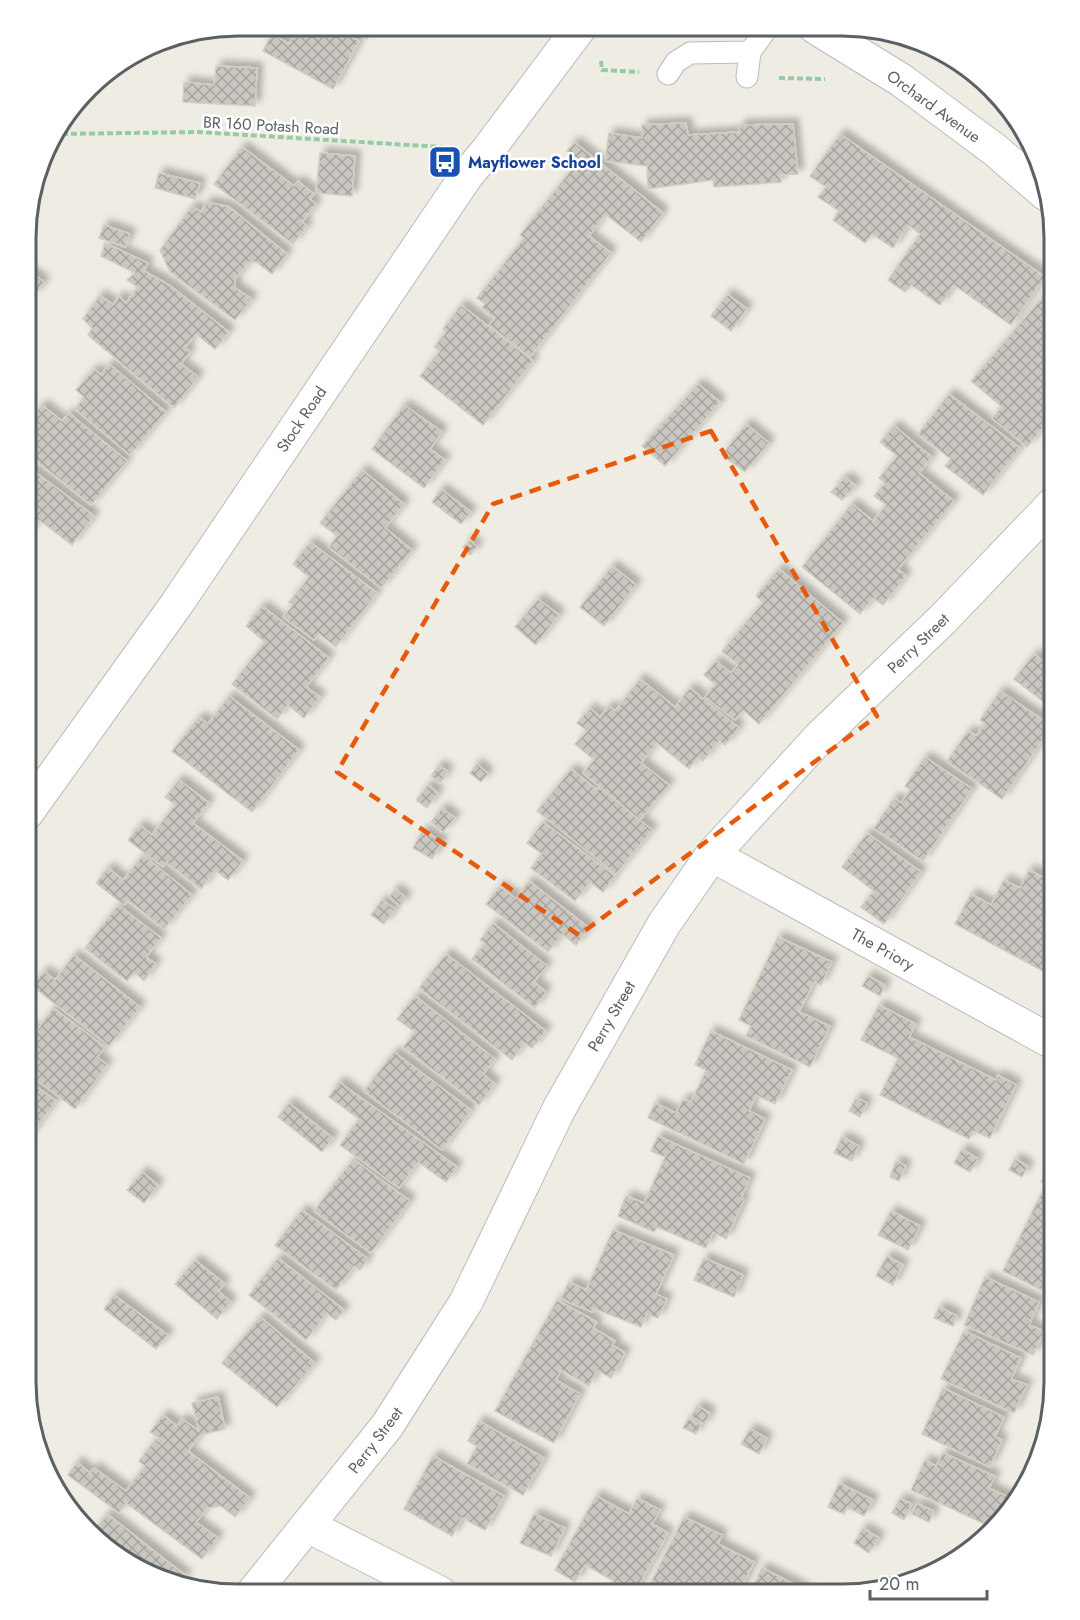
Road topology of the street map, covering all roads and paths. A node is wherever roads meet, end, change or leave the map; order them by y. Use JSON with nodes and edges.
{"nodes":[{"id":1,"x":573,"y":36,"type":"edge"},
{"id":2,"x":762,"y":36,"type":"edge"},
{"id":3,"x":830,"y":36,"type":"edge"},
{"id":4,"x":750,"y":52,"type":"junction"},
{"id":5,"x":668,"y":74,"type":"dead end"},
{"id":6,"x":747,"y":77,"type":"dead end"},
{"id":7,"x":65,"y":134,"type":"edge"},
{"id":8,"x":488,"y":150,"type":"junction"},
{"id":9,"x":1037,"y":187,"type":"edge"},
{"id":10,"x":1044,"y":513,"type":"edge"},
{"id":11,"x":36,"y":800,"type":"edge"},
{"id":12,"x":712,"y":855,"type":"junction"},
{"id":13,"x":1044,"y":1038,"type":"edge"},
{"id":14,"x":308,"y":1526,"type":"junction"},
{"id":15,"x":260,"y":1584,"type":"edge"},
{"id":16,"x":422,"y":1584,"type":"edge"}],
"edges":[{"from":1,"to":8,"type":"street","name":"Stock Road"},
{"from":2,"to":4,"type":"lane"},
{"from":3,"to":9,"type":"street","name":"Orchard Avenue"},
{"from":4,"to":5,"type":"lane"},
{"from":4,"to":6,"type":"lane"},
{"from":7,"to":8,"type":"path","name":"BR 160 Potash Road"},
{"from":8,"to":11,"type":"street","name":"Stock Road"},
{"from":10,"to":12,"type":"street","name":"Perry Street"},
{"from":12,"to":13,"type":"street","name":"The Priory"},
{"from":12,"to":14,"type":"street","name":"Perry Street"},
{"from":14,"to":15,"type":"street","name":"Perry Street"},
{"from":14,"to":16,"type":"street"}]}
